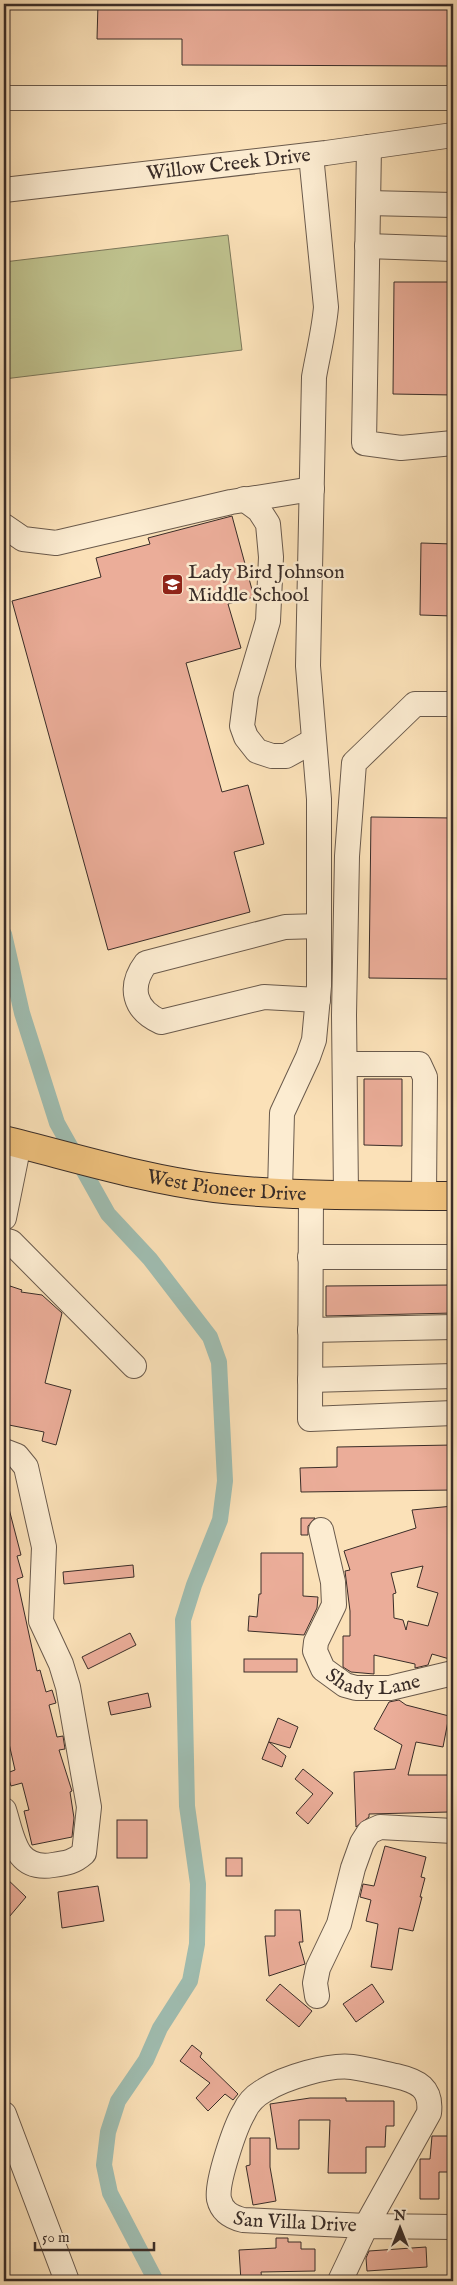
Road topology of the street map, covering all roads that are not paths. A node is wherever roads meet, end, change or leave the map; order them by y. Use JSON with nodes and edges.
{"nodes":[{"id":1,"x":4,"y":98,"type":"edge"},
{"id":2,"x":453,"y":98,"type":"edge"},
{"id":3,"x":453,"y":135,"type":"edge"},
{"id":4,"x":369,"y":147,"type":"junction"},
{"id":5,"x":310,"y":155,"type":"junction"},
{"id":6,"x":7,"y":189,"type":"edge"},
{"id":7,"x":368,"y":203,"type":"junction"},
{"id":8,"x":453,"y":205,"type":"edge"},
{"id":9,"x":367,"y":246,"type":"junction"},
{"id":10,"x":453,"y":250,"type":"edge"},
{"id":11,"x":453,"y":443,"type":"edge"},
{"id":12,"x":312,"y":489,"type":"junction"},
{"id":13,"x":244,"y":499,"type":"junction"},
{"id":14,"x":4,"y":526,"type":"edge"},
{"id":15,"x":453,"y":704,"type":"edge"},
{"id":16,"x":313,"y":741,"type":"junction"},
{"id":17,"x":319,"y":926,"type":"junction"},
{"id":18,"x":318,"y":1000,"type":"junction"},
{"id":19,"x":345,"y":1064,"type":"junction"},
{"id":20,"x":11,"y":1142,"type":"edge"},
{"id":21,"x":280,"y":1192,"type":"junction"},
{"id":22,"x":311,"y":1193,"type":"junction"},
{"id":23,"x":346,"y":1194,"type":"junction"},
{"id":24,"x":424,"y":1195,"type":"junction"},
{"id":25,"x":453,"y":1196,"type":"edge"},
{"id":26,"x":5,"y":1205,"type":"edge"},
{"id":27,"x":4,"y":1240,"type":"edge"},
{"id":28,"x":310,"y":1257,"type":"junction"},
{"id":29,"x":453,"y":1257,"type":"edge"},
{"id":30,"x":453,"y":1327,"type":"edge"},
{"id":31,"x":310,"y":1330,"type":"junction"},
{"id":32,"x":134,"y":1366,"type":"dead end"},
{"id":33,"x":453,"y":1376,"type":"edge"},
{"id":34,"x":310,"y":1380,"type":"junction"},
{"id":35,"x":453,"y":1413,"type":"edge"},
{"id":36,"x":4,"y":1450,"type":"edge"},
{"id":37,"x":321,"y":1530,"type":"dead end"},
{"id":38,"x":453,"y":1673,"type":"edge"},
{"id":39,"x":4,"y":1810,"type":"edge"},
{"id":40,"x":453,"y":1831,"type":"edge"},
{"id":41,"x":318,"y":1996,"type":"dead end"},
{"id":42,"x":4,"y":2114,"type":"edge"},
{"id":43,"x":366,"y":2226,"type":"junction"},
{"id":44,"x":453,"y":2227,"type":"edge"},
{"id":45,"x":67,"y":2281,"type":"edge"},
{"id":46,"x":340,"y":2281,"type":"edge"}],
"edges":[{"from":1,"to":2,"type":"street"},
{"from":3,"to":4,"type":"street","name":"Willow Creek Drive"},
{"from":4,"to":5,"type":"street","name":"Willow Creek Drive"},
{"from":4,"to":7,"type":"street"},
{"from":5,"to":6,"type":"street","name":"Willow Creek Drive"},
{"from":5,"to":12,"type":"street"},
{"from":7,"to":8,"type":"street"},
{"from":7,"to":9,"type":"street"},
{"from":9,"to":10,"type":"street"},
{"from":9,"to":11,"type":"street"},
{"from":12,"to":13,"type":"street"},
{"from":12,"to":16,"type":"street"},
{"from":13,"to":14,"type":"street"},
{"from":13,"to":16,"type":"street"},
{"from":15,"to":19,"type":"street"},
{"from":16,"to":17,"type":"street"},
{"from":17,"to":18,"type":"street"},
{"from":17,"to":18,"type":"street"},
{"from":18,"to":21,"type":"street"},
{"from":19,"to":23,"type":"street"},
{"from":19,"to":24,"type":"street"},
{"from":20,"to":21,"type":"main road","name":"West Pioneer Drive"},
{"from":20,"to":26,"type":"street"},
{"from":21,"to":22,"type":"main road","name":"West Pioneer Drive"},
{"from":22,"to":23,"type":"main road","name":"West Pioneer Drive"},
{"from":22,"to":28,"type":"street"},
{"from":23,"to":24,"type":"main road","name":"West Pioneer Drive"},
{"from":24,"to":25,"type":"main road","name":"West Pioneer Drive"},
{"from":27,"to":32,"type":"street"},
{"from":28,"to":29,"type":"street"},
{"from":28,"to":31,"type":"street"},
{"from":30,"to":31,"type":"street"},
{"from":31,"to":34,"type":"street"},
{"from":33,"to":34,"type":"street"},
{"from":34,"to":35,"type":"street"},
{"from":36,"to":39,"type":"street"},
{"from":37,"to":38,"type":"street","name":"Shady Lane"},
{"from":40,"to":41,"type":"street"},
{"from":42,"to":45,"type":"street"},
{"from":43,"to":43,"type":"street","name":"San Villa Drive"},
{"from":43,"to":44,"type":"street","name":"San Villa Drive"},
{"from":43,"to":46,"type":"street"}]}
